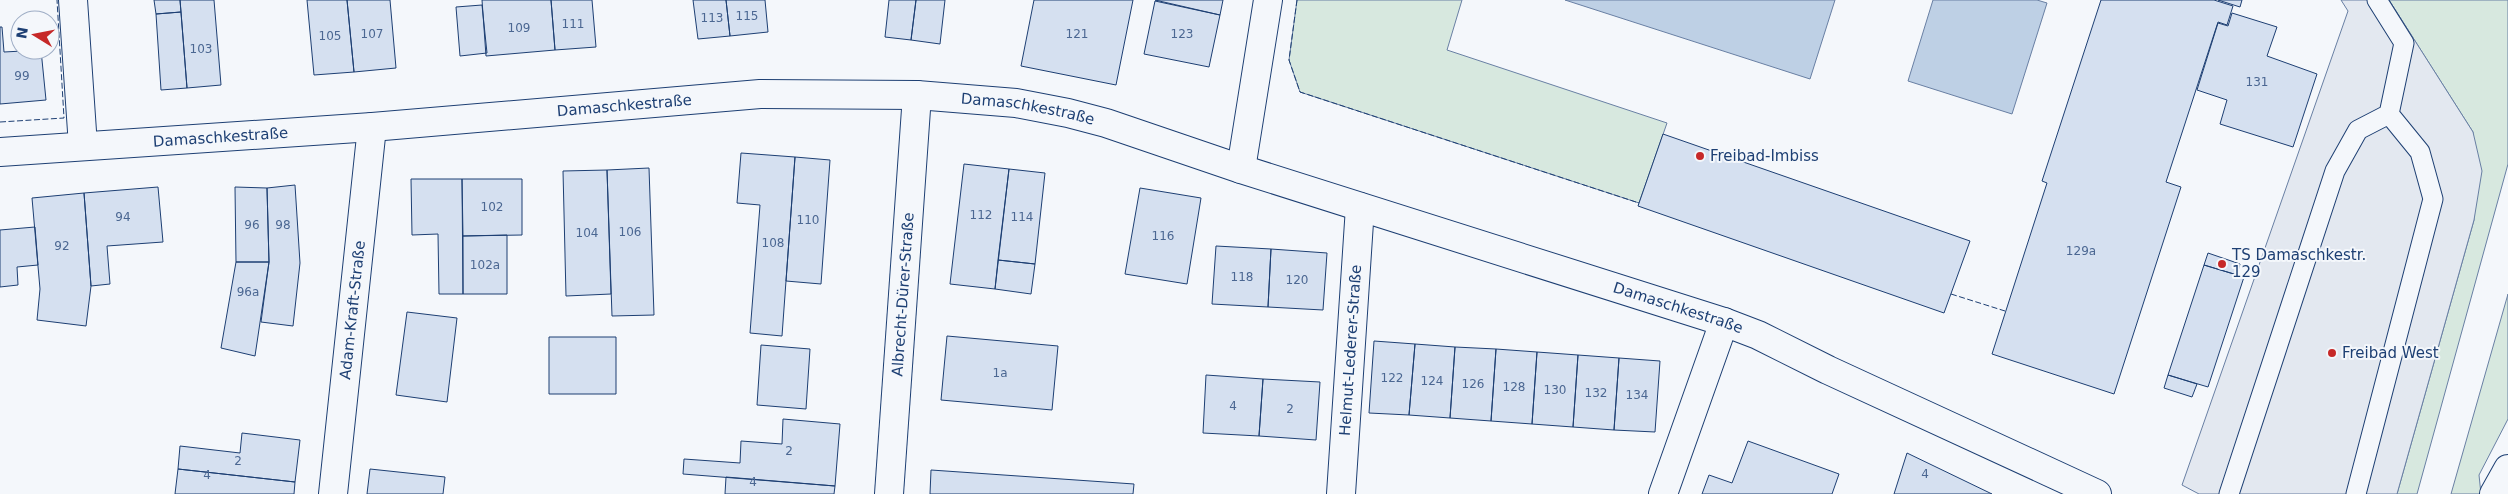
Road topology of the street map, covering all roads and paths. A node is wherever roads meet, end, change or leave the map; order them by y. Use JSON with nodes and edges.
{"nodes":[{"id":1,"x":73,"y":0,"type":"edge"},
{"id":2,"x":1268,"y":0,"type":"edge"},
{"id":3,"x":2377,"y":0,"type":"edge"},
{"id":4,"x":917,"y":95,"type":"junction"},
{"id":5,"x":2389,"y":114,"type":"junction"},
{"id":6,"x":372,"y":127,"type":"junction"},
{"id":7,"x":83,"y":146,"type":"junction"},
{"id":8,"x":0,"y":152,"type":"edge"},
{"id":9,"x":1241,"y":168,"type":"junction"},
{"id":10,"x":1360,"y":207,"type":"junction"},
{"id":11,"x":1724,"y":322,"type":"junction"},
{"id":12,"x":2508,"y":469,"type":"edge"},
{"id":13,"x":333,"y":494,"type":"edge"},
{"id":14,"x":889,"y":494,"type":"edge"},
{"id":15,"x":1341,"y":494,"type":"edge"},
{"id":16,"x":1663,"y":494,"type":"edge"},
{"id":17,"x":2097,"y":494,"type":"edge"},
{"id":18,"x":2229,"y":494,"type":"edge"},
{"id":19,"x":2356,"y":494,"type":"edge"},
{"id":20,"x":2494,"y":494,"type":"edge"}],
"edges":[{"from":1,"to":7,"type":"street"},
{"from":2,"to":9,"type":"street"},
{"from":3,"to":5,"type":"lane"},
{"from":4,"to":6,"type":"street","name":"Damaschkestraße"},
{"from":4,"to":9,"type":"street","name":"Damaschkestraße"},
{"from":4,"to":14,"type":"street","name":"Albrecht-Dürer-Straße"},
{"from":5,"to":18,"type":"lane"},
{"from":5,"to":19,"type":"lane"},
{"from":6,"to":7,"type":"street","name":"Damaschkestraße"},
{"from":6,"to":13,"type":"street","name":"Adam-Kraft-Straße"},
{"from":7,"to":8,"type":"street","name":"Damaschkestraße"},
{"from":9,"to":10,"type":"street","name":"Damaschkestraße"},
{"from":10,"to":11,"type":"street","name":"Damaschkestraße"},
{"from":10,"to":15,"type":"street","name":"Helmut-Lederer-Straße"},
{"from":11,"to":16,"type":"street"},
{"from":11,"to":17,"type":"street","name":"Damaschkestraße"},
{"from":12,"to":20,"type":"street"}]}
